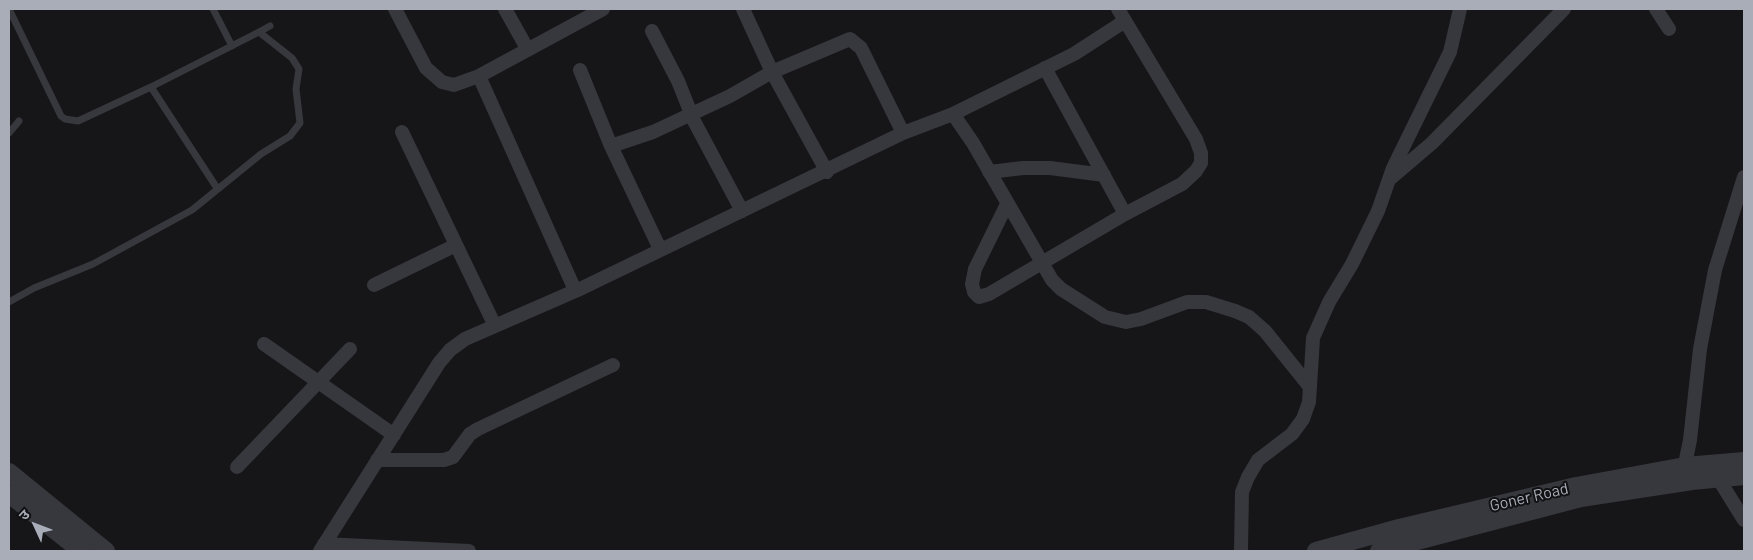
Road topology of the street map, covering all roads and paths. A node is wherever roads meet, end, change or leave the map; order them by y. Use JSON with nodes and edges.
{"nodes":[{"id":1,"x":9,"y":9,"type":"edge"},
{"id":2,"x":213,"y":9,"type":"edge"},
{"id":3,"x":395,"y":9,"type":"edge"},
{"id":4,"x":505,"y":9,"type":"edge"},
{"id":5,"x":743,"y":9,"type":"edge"},
{"id":6,"x":1118,"y":9,"type":"edge"},
{"id":7,"x":1460,"y":9,"type":"edge"},
{"id":8,"x":1564,"y":9,"type":"edge"},
{"id":9,"x":1656,"y":9,"type":"edge"},
{"id":10,"x":598,"y":10,"type":"edge"},
{"id":11,"x":1125,"y":21,"type":"junction"},
{"id":12,"x":270,"y":26,"type":"dead end"},
{"id":13,"x":1669,"y":30,"type":"dead end"},
{"id":14,"x":652,"y":31,"type":"dead end"},
{"id":15,"x":259,"y":32,"type":"junction"},
{"id":16,"x":232,"y":46,"type":"junction"},
{"id":17,"x":528,"y":50,"type":"junction"},
{"id":18,"x":1045,"y":68,"type":"junction"},
{"id":19,"x":580,"y":70,"type":"dead end"},
{"id":20,"x":772,"y":72,"type":"junction"},
{"id":21,"x":479,"y":76,"type":"junction"},
{"id":22,"x":150,"y":87,"type":"junction"},
{"id":23,"x":691,"y":114,"type":"junction"},
{"id":24,"x":953,"y":114,"type":"junction"},
{"id":25,"x":19,"y":121,"type":"dead end"},
{"id":26,"x":402,"y":132,"type":"dead end"},
{"id":27,"x":9,"y":133,"type":"edge"},
{"id":28,"x":903,"y":133,"type":"junction"},
{"id":29,"x":611,"y":146,"type":"junction"},
{"id":30,"x":826,"y":172,"type":"junction"},
{"id":31,"x":989,"y":172,"type":"junction"},
{"id":32,"x":1104,"y":175,"type":"junction"},
{"id":33,"x":1744,"y":177,"type":"edge"},
{"id":34,"x":1388,"y":180,"type":"junction"},
{"id":35,"x":217,"y":188,"type":"junction"},
{"id":36,"x":1007,"y":204,"type":"junction"},
{"id":37,"x":742,"y":211,"type":"junction"},
{"id":38,"x":1125,"y":214,"type":"junction"},
{"id":39,"x":456,"y":245,"type":"junction"},
{"id":40,"x":660,"y":249,"type":"junction"},
{"id":41,"x":1042,"y":262,"type":"junction"},
{"id":42,"x":374,"y":285,"type":"dead end"},
{"id":43,"x":575,"y":290,"type":"junction"},
{"id":44,"x":9,"y":302,"type":"edge"},
{"id":45,"x":495,"y":326,"type":"junction"},
{"id":46,"x":264,"y":344,"type":"dead end"},
{"id":47,"x":350,"y":349,"type":"dead end"},
{"id":48,"x":613,"y":365,"type":"dead end"},
{"id":49,"x":316,"y":383,"type":"junction"},
{"id":50,"x":1310,"y":387,"type":"junction"},
{"id":51,"x":394,"y":435,"type":"junction"},
{"id":52,"x":377,"y":460,"type":"junction"},
{"id":53,"x":1744,"y":461,"type":"edge"},
{"id":54,"x":237,"y":467,"type":"dead end"},
{"id":55,"x":9,"y":472,"type":"edge"},
{"id":56,"x":1683,"y":474,"type":"junction"},
{"id":57,"x":1744,"y":476,"type":"edge"},
{"id":58,"x":1718,"y":478,"type":"junction"},
{"id":59,"x":9,"y":494,"type":"edge"},
{"id":60,"x":1744,"y":520,"type":"edge"},
{"id":61,"x":1403,"y":541,"type":"edge"},
{"id":62,"x":322,"y":548,"type":"edge"},
{"id":63,"x":81,"y":551,"type":"edge"},
{"id":64,"x":106,"y":551,"type":"edge"},
{"id":65,"x":469,"y":551,"type":"edge"},
{"id":66,"x":1240,"y":551,"type":"edge"},
{"id":67,"x":1316,"y":551,"type":"edge"},
{"id":68,"x":1379,"y":551,"type":"edge"}],
"edges":[{"from":1,"to":22,"type":"lane"},
{"from":2,"to":16,"type":"lane"},
{"from":3,"to":21,"type":"street"},
{"from":4,"to":17,"type":"street"},
{"from":5,"to":20,"type":"street"},
{"from":6,"to":11,"type":"street"},
{"from":7,"to":34,"type":"street"},
{"from":8,"to":34,"type":"street"},
{"from":9,"to":13,"type":"street"},
{"from":10,"to":17,"type":"street"},
{"from":11,"to":18,"type":"street"},
{"from":11,"to":38,"type":"street"},
{"from":12,"to":15,"type":"lane"},
{"from":14,"to":23,"type":"street"},
{"from":15,"to":16,"type":"lane"},
{"from":15,"to":35,"type":"lane"},
{"from":16,"to":22,"type":"lane"},
{"from":17,"to":21,"type":"street"},
{"from":18,"to":24,"type":"street"},
{"from":18,"to":32,"type":"street"},
{"from":19,"to":29,"type":"street"},
{"from":20,"to":23,"type":"street"},
{"from":20,"to":28,"type":"street"},
{"from":20,"to":30,"type":"street"},
{"from":21,"to":43,"type":"street"},
{"from":22,"to":35,"type":"lane"},
{"from":23,"to":29,"type":"street"},
{"from":23,"to":37,"type":"street"},
{"from":24,"to":28,"type":"street"},
{"from":24,"to":31,"type":"street"},
{"from":25,"to":27,"type":"lane"},
{"from":26,"to":39,"type":"street"},
{"from":28,"to":30,"type":"street"},
{"from":29,"to":40,"type":"street"},
{"from":30,"to":37,"type":"street"},
{"from":31,"to":32,"type":"street"},
{"from":31,"to":36,"type":"street"},
{"from":32,"to":38,"type":"street"},
{"from":33,"to":56,"type":"street"},
{"from":34,"to":50,"type":"street"},
{"from":35,"to":44,"type":"lane"},
{"from":36,"to":41,"type":"street"},
{"from":36,"to":41,"type":"street"},
{"from":37,"to":40,"type":"street"},
{"from":38,"to":41,"type":"street"},
{"from":39,"to":42,"type":"street"},
{"from":39,"to":45,"type":"street"},
{"from":40,"to":43,"type":"street"},
{"from":41,"to":50,"type":"street"},
{"from":43,"to":45,"type":"street"},
{"from":45,"to":51,"type":"street"},
{"from":46,"to":49,"type":"street"},
{"from":47,"to":49,"type":"street"},
{"from":48,"to":52,"type":"street"},
{"from":49,"to":51,"type":"street"},
{"from":49,"to":54,"type":"street"},
{"from":50,"to":66,"type":"street"},
{"from":51,"to":52,"type":"street"},
{"from":52,"to":62,"type":"street"},
{"from":53,"to":56,"type":"street","name":"Goner Road"},
{"from":55,"to":64,"type":"street"},
{"from":56,"to":58,"type":"street","name":"Goner Road"},
{"from":56,"to":61,"type":"street","name":"Goner Road"},
{"from":57,"to":58,"type":"street","name":"Goner Road"},
{"from":58,"to":60,"type":"street"},
{"from":59,"to":63,"type":"street"},
{"from":61,"to":67,"type":"street","name":"Goner Road"},
{"from":61,"to":68,"type":"street","name":"Goner Road"},
{"from":62,"to":65,"type":"street"}]}
